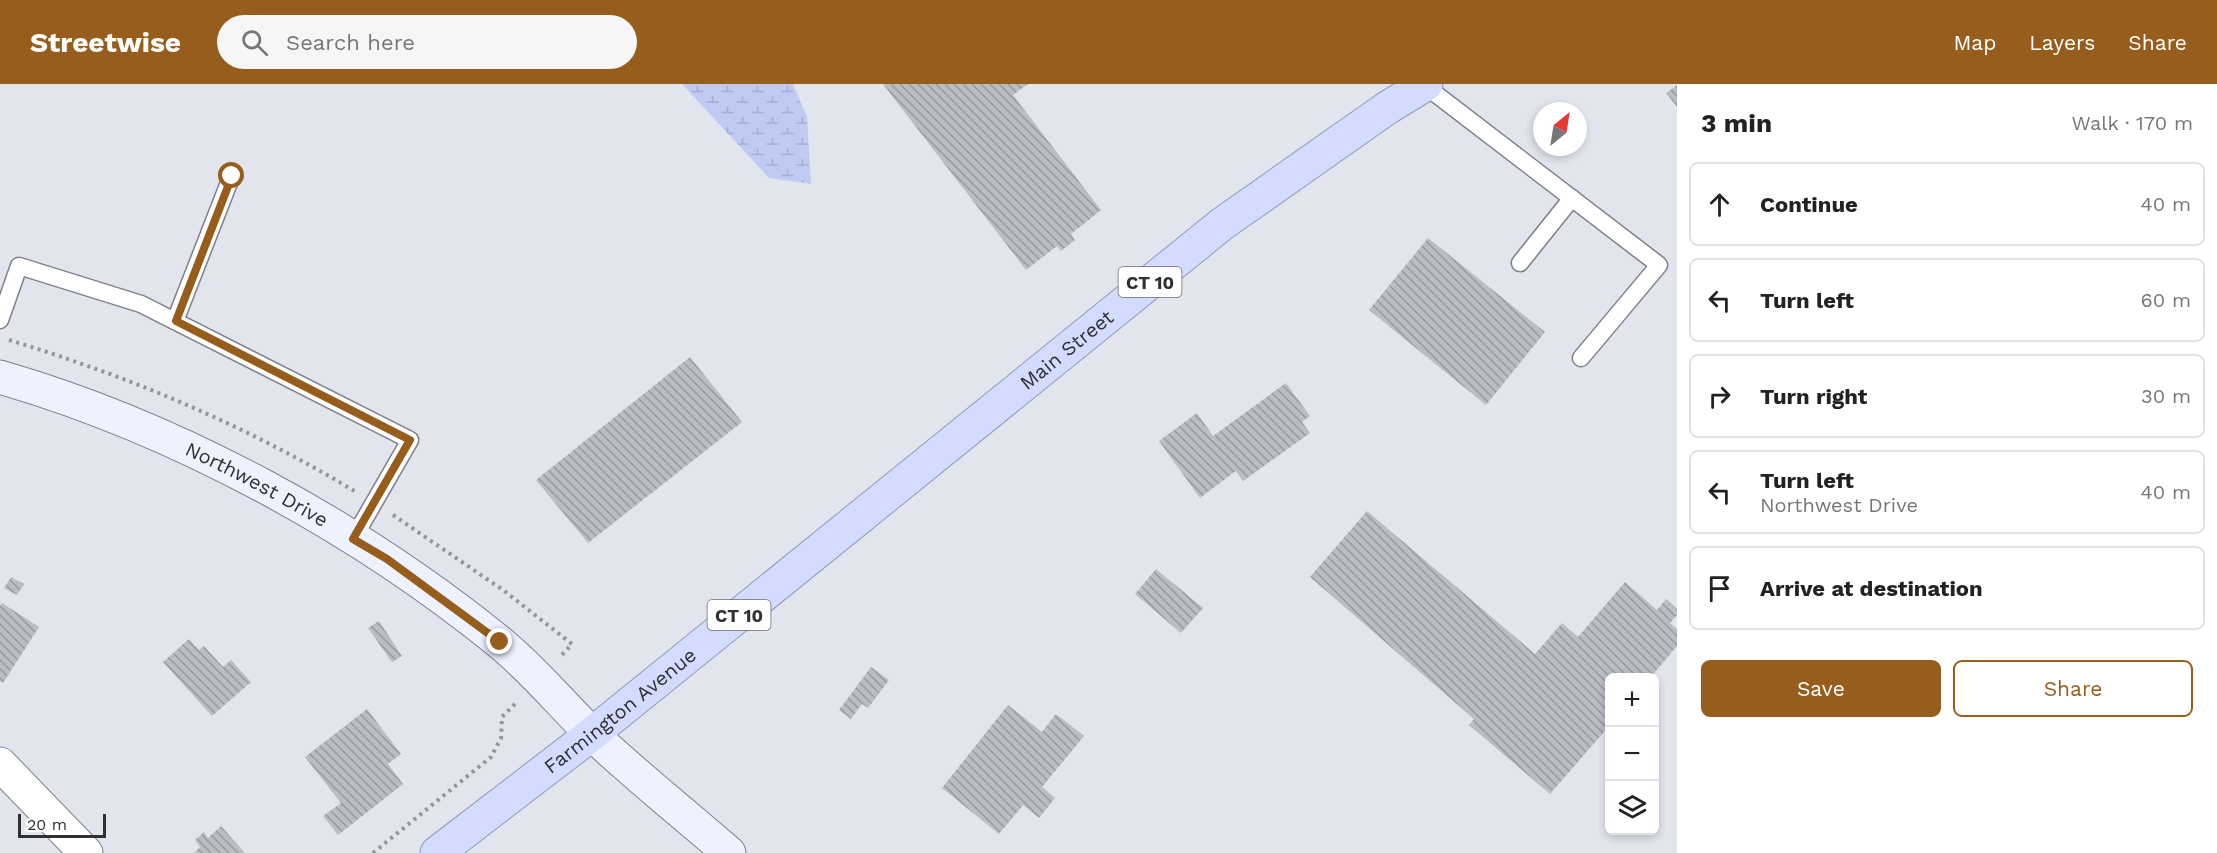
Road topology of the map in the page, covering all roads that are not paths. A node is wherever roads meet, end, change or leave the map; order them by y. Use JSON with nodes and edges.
{"nodes":[{"id":1,"x":1425,"y":85,"type":"edge"},
{"id":2,"x":232,"y":176,"type":"dead end"},
{"id":3,"x":1572,"y":198,"type":"junction"},
{"id":4,"x":1520,"y":263,"type":"dead end"},
{"id":5,"x":0,"y":320,"type":"edge"},
{"id":6,"x":176,"y":321,"type":"junction"},
{"id":7,"x":1581,"y":358,"type":"dead end"},
{"id":8,"x":0,"y":377,"type":"edge"},
{"id":9,"x":885,"y":495,"type":"joint"},
{"id":10,"x":353,"y":539,"type":"junction"},
{"id":11,"x":592,"y":734,"type":"junction"},
{"id":12,"x":0,"y":764,"type":"edge"},
{"id":13,"x":86,"y":853,"type":"edge"},
{"id":14,"x":437,"y":853,"type":"edge"},
{"id":15,"x":729,"y":853,"type":"edge"}],
"edges":[{"from":1,"to":3,"type":"lane"},
{"from":1,"to":9,"type":"highway","name":"Main Street","number":"CT 10"},
{"from":2,"to":6,"type":"lane"},
{"from":3,"to":4,"type":"lane"},
{"from":3,"to":7,"type":"lane"},
{"from":5,"to":6,"type":"lane"},
{"from":6,"to":10,"type":"lane"},
{"from":8,"to":10,"type":"main road","name":"Northwest Drive"},
{"from":9,"to":11,"type":"highway","name":"Farmington Avenue","number":"CT 10"},
{"from":10,"to":11,"type":"main road","name":"Northwest Drive"},
{"from":11,"to":14,"type":"highway","name":"Farmington Avenue","number":"CT 10"},
{"from":11,"to":15,"type":"main road","name":"Northwest Drive"},
{"from":12,"to":13,"type":"street"}]}
